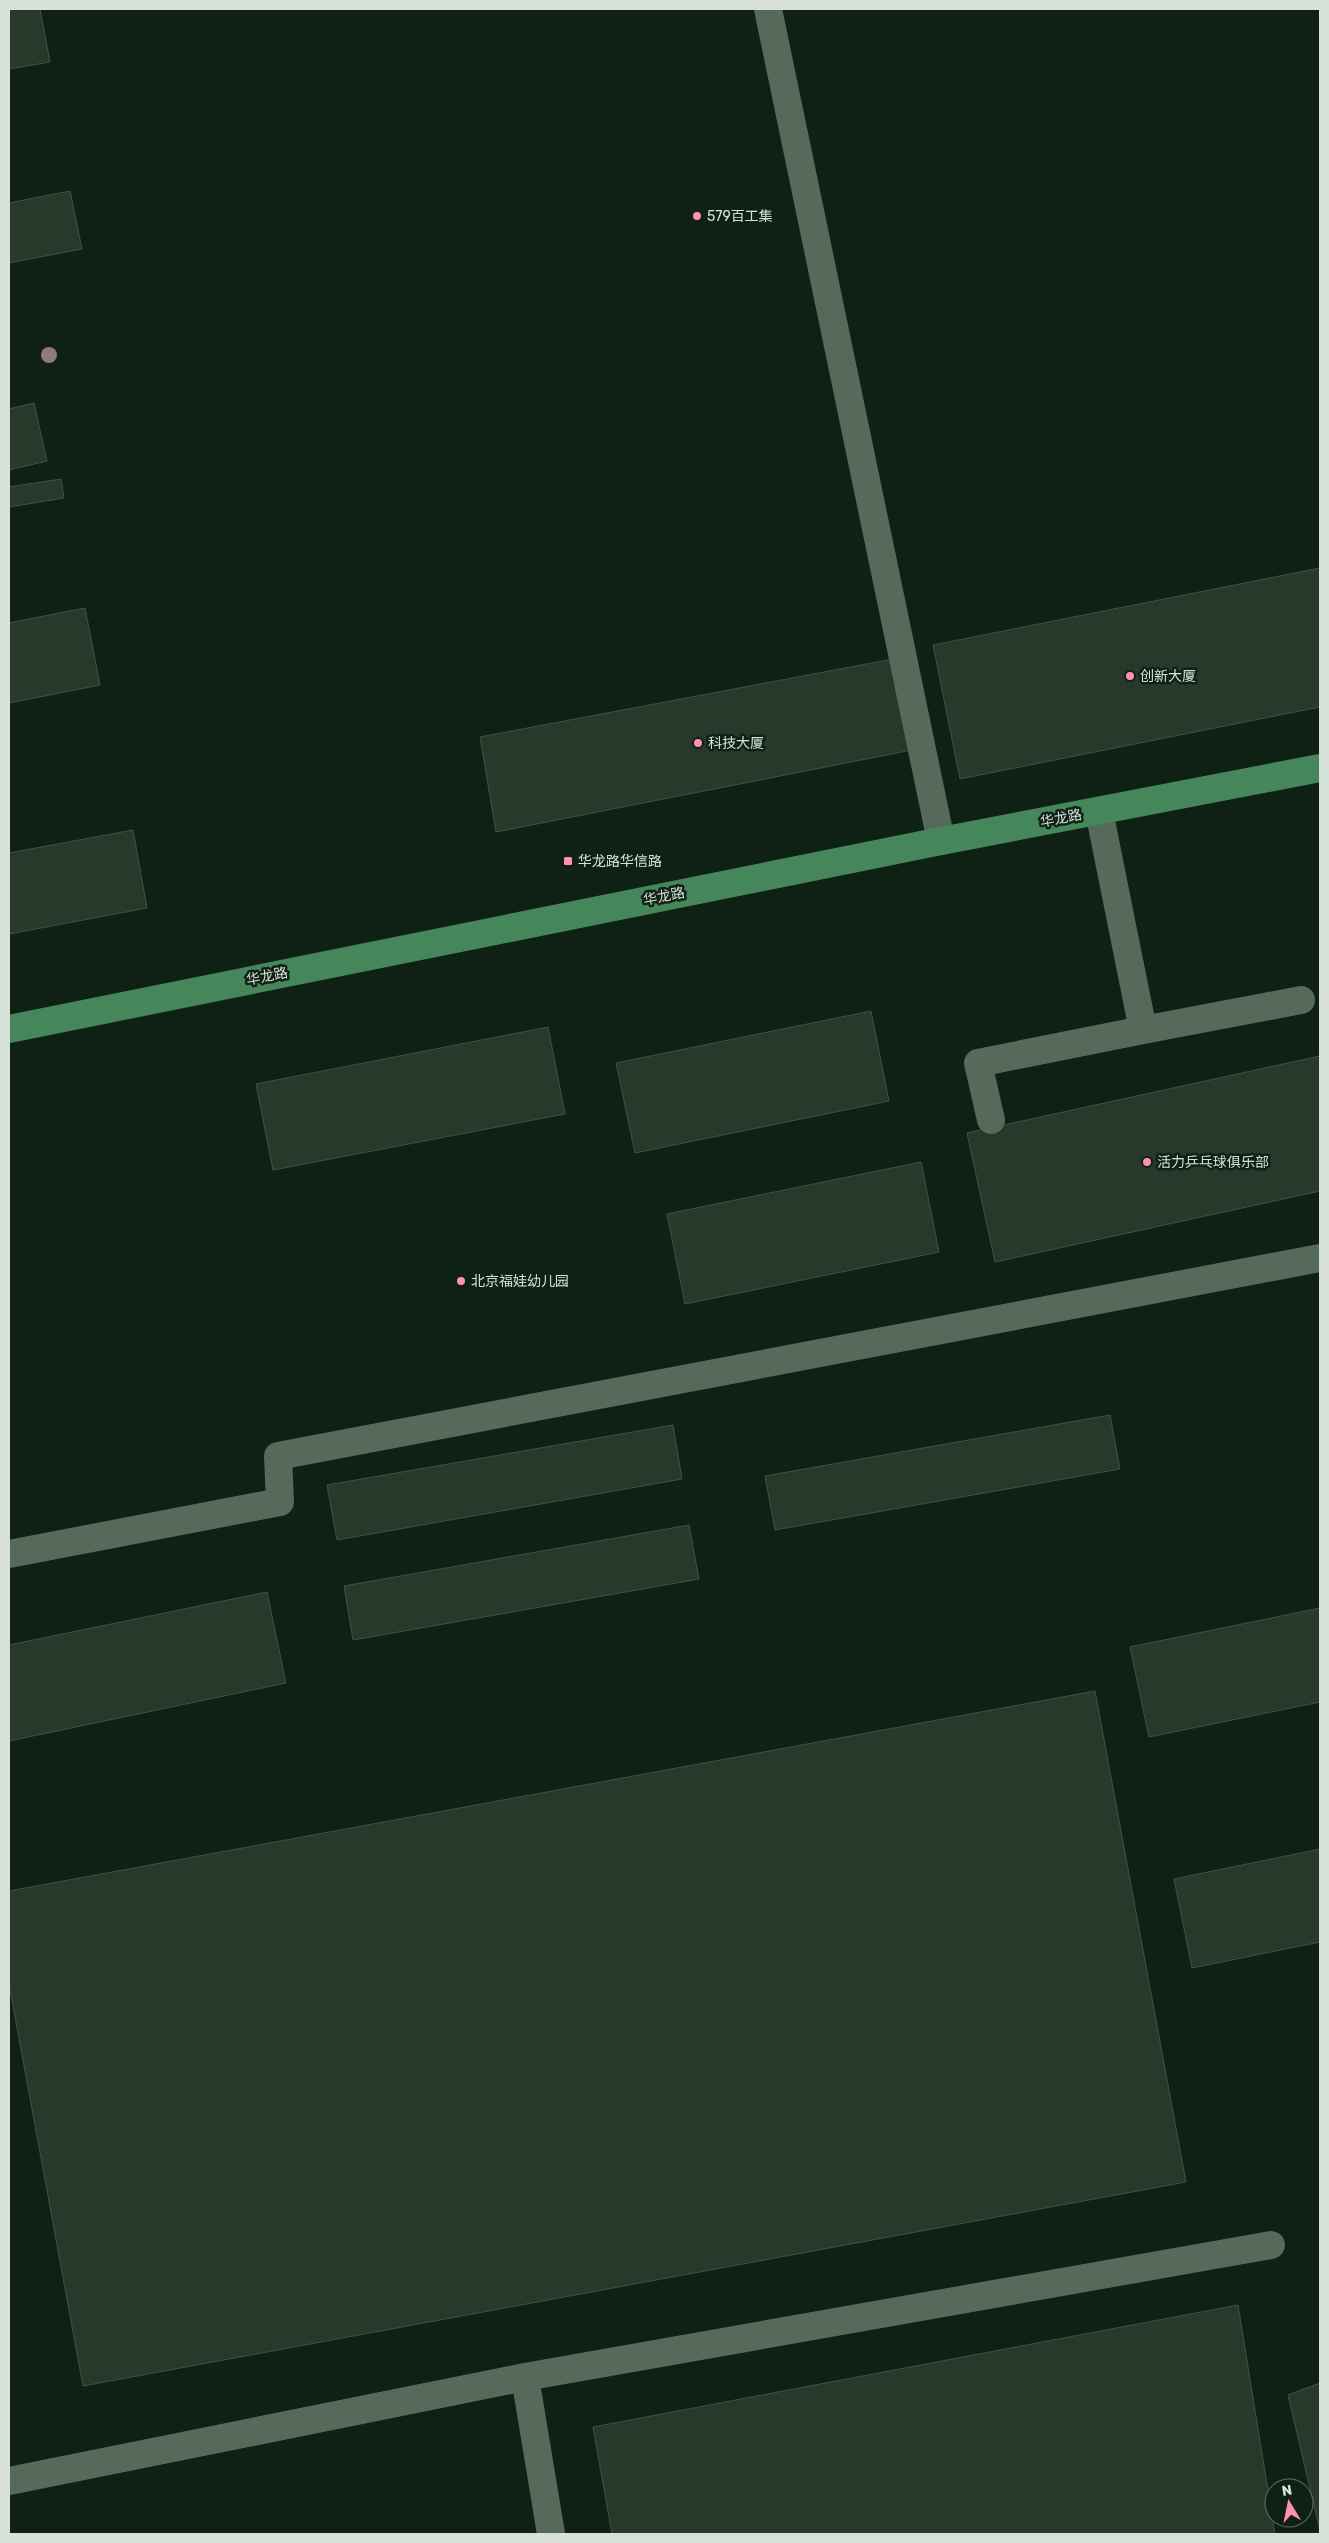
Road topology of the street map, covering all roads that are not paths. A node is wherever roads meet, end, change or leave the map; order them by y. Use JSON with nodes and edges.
{"nodes":[{"id":1,"x":768,"y":9,"type":"edge"},
{"id":2,"x":1320,"y":768,"type":"edge"},
{"id":3,"x":1099,"y":811,"type":"junction"},
{"id":4,"x":941,"y":841,"type":"junction"},
{"id":5,"x":1301,"y":1000,"type":"dead end"},
{"id":6,"x":9,"y":1028,"type":"edge"},
{"id":7,"x":1143,"y":1030,"type":"junction"},
{"id":8,"x":991,"y":1120,"type":"dead end"},
{"id":9,"x":1320,"y":1258,"type":"edge"},
{"id":10,"x":9,"y":1554,"type":"edge"},
{"id":11,"x":1271,"y":2245,"type":"dead end"},
{"id":12,"x":525,"y":2377,"type":"junction"},
{"id":13,"x":9,"y":2481,"type":"edge"},
{"id":14,"x":550,"y":2534,"type":"edge"}],
"edges":[{"from":1,"to":4,"type":"street"},
{"from":2,"to":3,"type":"main road","name":"华龙路"},
{"from":3,"to":4,"type":"main road","name":"华龙路"},
{"from":3,"to":7,"type":"street"},
{"from":4,"to":6,"type":"main road","name":"华龙路"},
{"from":5,"to":7,"type":"street"},
{"from":7,"to":8,"type":"street"},
{"from":9,"to":10,"type":"street"},
{"from":11,"to":12,"type":"street"},
{"from":12,"to":13,"type":"street"},
{"from":12,"to":14,"type":"street"}]}
